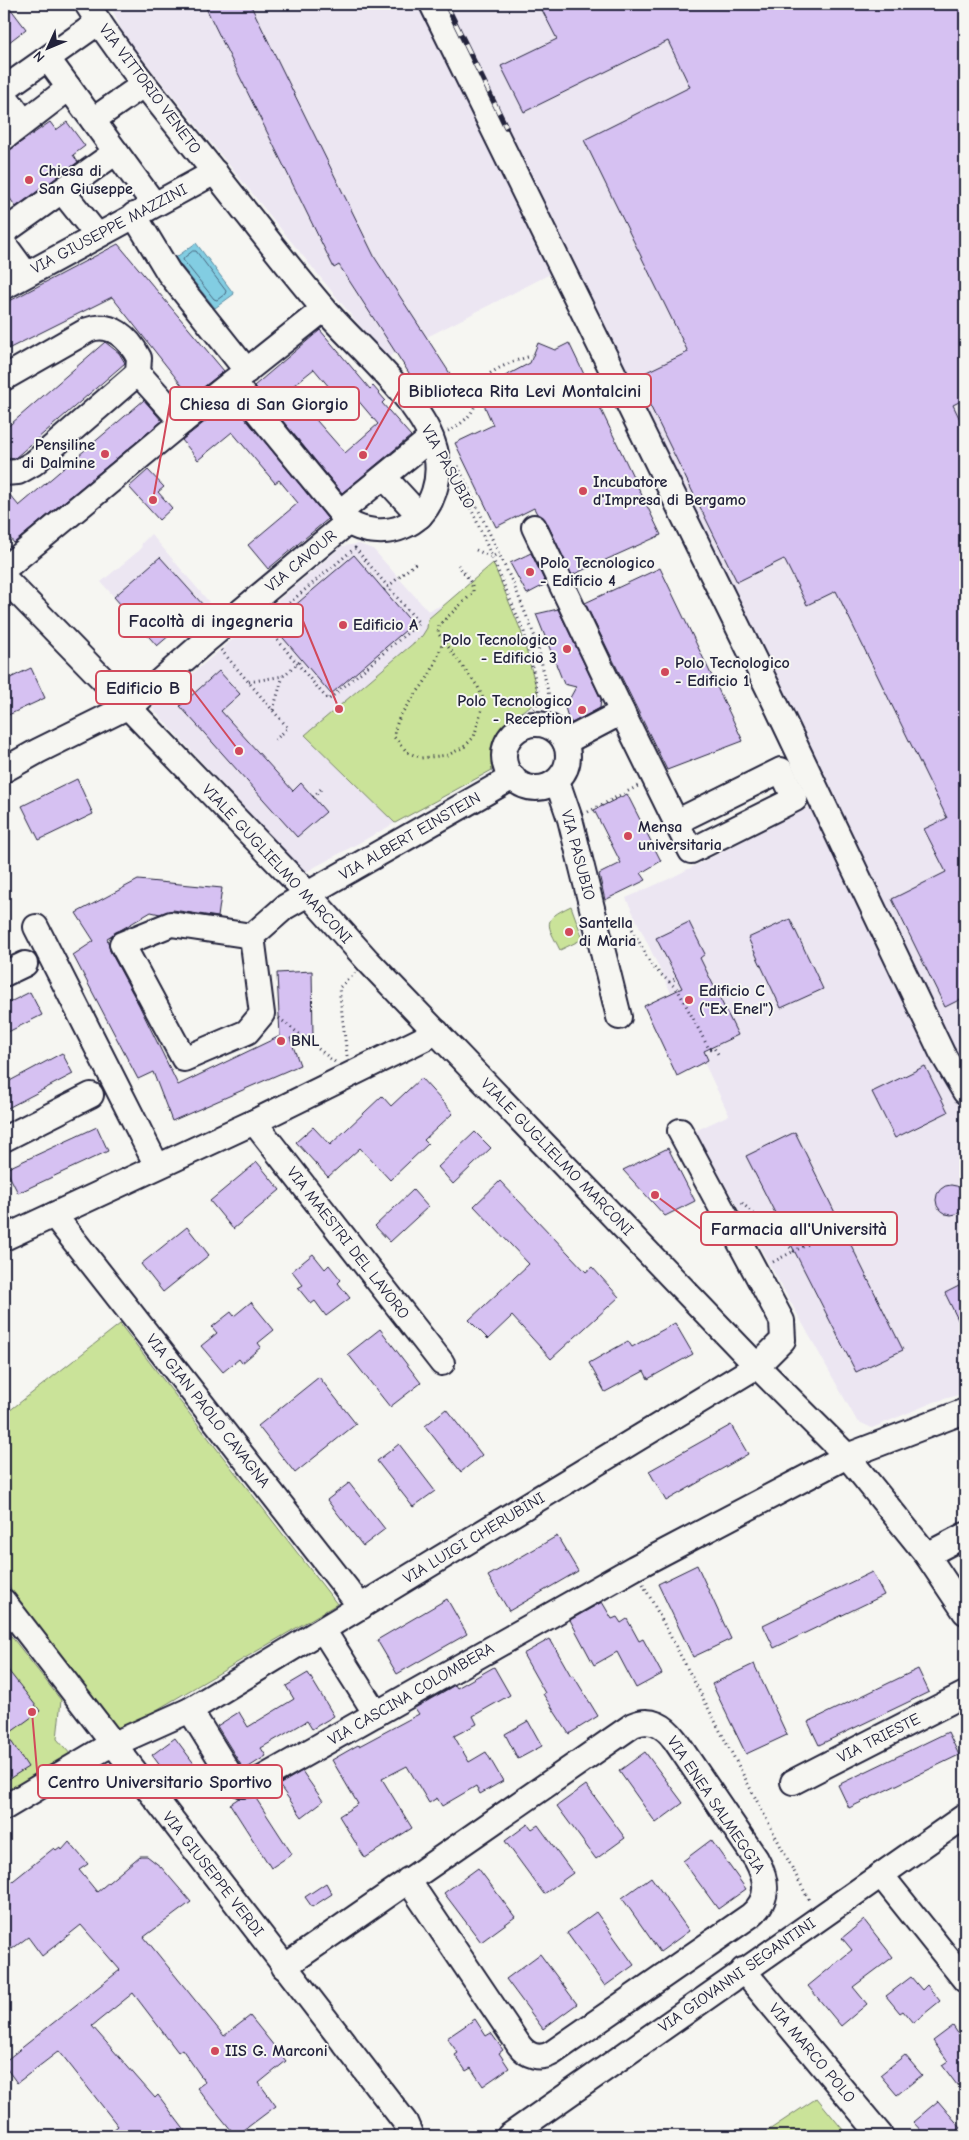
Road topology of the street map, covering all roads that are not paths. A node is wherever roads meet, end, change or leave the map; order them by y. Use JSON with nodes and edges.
{"nodes":[{"id":1,"x":432,"y":4,"type":"edge"},
{"id":2,"x":93,"y":13,"type":"edge"},
{"id":3,"x":48,"y":59,"type":"junction"},
{"id":4,"x":143,"y":85,"type":"junction"},
{"id":5,"x":70,"y":88,"type":"junction"},
{"id":6,"x":4,"y":89,"type":"edge"},
{"id":7,"x":4,"y":95,"type":"edge"},
{"id":8,"x":93,"y":120,"type":"junction"},
{"id":9,"x":24,"y":122,"type":"junction"},
{"id":10,"x":4,"y":138,"type":"edge"},
{"id":11,"x":116,"y":152,"type":"junction"},
{"id":12,"x":215,"y":172,"type":"junction"},
{"id":13,"x":62,"y":191,"type":"junction"},
{"id":14,"x":144,"y":210,"type":"junction"},
{"id":15,"x":4,"y":232,"type":"edge"},
{"id":16,"x":97,"y":235,"type":"junction"},
{"id":17,"x":4,"y":244,"type":"edge"},
{"id":18,"x":26,"y":274,"type":"junction"},
{"id":19,"x":4,"y":287,"type":"edge"},
{"id":20,"x":324,"y":309,"type":"junction"},
{"id":21,"x":138,"y":373,"type":"junction"},
{"id":22,"x":240,"y":376,"type":"junction"},
{"id":23,"x":4,"y":378,"type":"edge"},
{"id":24,"x":182,"y":422,"type":"junction"},
{"id":25,"x":432,"y":440,"type":"junction"},
{"id":26,"x":4,"y":473,"type":"edge"},
{"id":27,"x":384,"y":477,"type":"junction"},
{"id":28,"x":420,"y":516,"type":"junction"},
{"id":29,"x":344,"y":517,"type":"junction"},
{"id":30,"x":534,"y":526,"type":"dead end"},
{"id":31,"x":4,"y":569,"type":"edge"},
{"id":32,"x":4,"y":578,"type":"edge"},
{"id":33,"x":129,"y":707,"type":"junction"},
{"id":34,"x":622,"y":712,"type":"junction"},
{"id":35,"x":565,"y":742,"type":"junction"},
{"id":36,"x":4,"y":770,"type":"edge"},
{"id":37,"x":512,"y":777,"type":"junction"},
{"id":38,"x":557,"y":781,"type":"junction"},
{"id":39,"x":676,"y":822,"type":"junction"},
{"id":40,"x":308,"y":894,"type":"junction"},
{"id":41,"x":36,"y":927,"type":"dead end"},
{"id":42,"x":252,"y":936,"type":"junction"},
{"id":43,"x":25,"y":964,"type":"dead end"},
{"id":44,"x":4,"y":974,"type":"edge"},
{"id":45,"x":619,"y":1017,"type":"dead end"},
{"id":46,"x":437,"y":1032,"type":"junction"},
{"id":47,"x":965,"y":1092,"type":"edge"},
{"id":48,"x":91,"y":1095,"type":"dead end"},
{"id":49,"x":254,"y":1122,"type":"junction"},
{"id":50,"x":680,"y":1131,"type":"dead end"},
{"id":51,"x":4,"y":1139,"type":"edge"},
{"id":52,"x":157,"y":1166,"type":"junction"},
{"id":53,"x":54,"y":1215,"type":"junction"},
{"id":54,"x":6,"y":1230,"type":"edge"},
{"id":55,"x":442,"y":1363,"type":"dead end"},
{"id":56,"x":756,"y":1366,"type":"junction"},
{"id":57,"x":965,"y":1412,"type":"edge"},
{"id":58,"x":846,"y":1456,"type":"junction"},
{"id":59,"x":965,"y":1535,"type":"edge"},
{"id":60,"x":928,"y":1555,"type":"junction"},
{"id":61,"x":4,"y":1602,"type":"edge"},
{"id":62,"x":361,"y":1607,"type":"junction"},
{"id":63,"x":965,"y":1612,"type":"edge"},
{"id":64,"x":323,"y":1630,"type":"junction"},
{"id":65,"x":965,"y":1694,"type":"edge"},
{"id":66,"x":190,"y":1710,"type":"junction"},
{"id":67,"x":376,"y":1714,"type":"junction"},
{"id":68,"x":112,"y":1744,"type":"junction"},
{"id":69,"x":792,"y":1782,"type":"dead end"},
{"id":70,"x":4,"y":1808,"type":"edge"},
{"id":71,"x":965,"y":1816,"type":"edge"},
{"id":72,"x":880,"y":1875,"type":"junction"},
{"id":73,"x":408,"y":1880,"type":"junction"},
{"id":74,"x":284,"y":1967,"type":"junction"},
{"id":75,"x":743,"y":1970,"type":"junction"},
{"id":76,"x":965,"y":1980,"type":"edge"},
{"id":77,"x":408,"y":2129,"type":"edge"},
{"id":78,"x":425,"y":2136,"type":"edge"},
{"id":79,"x":508,"y":2136,"type":"edge"},
{"id":80,"x":881,"y":2136,"type":"edge"}],
"edges":[{"from":1,"to":47,"type":"street"},
{"from":2,"to":3,"type":"street"},
{"from":2,"to":4,"type":"street","name":"VIA VITTORIO VENETO"},
{"from":3,"to":5,"type":"street"},
{"from":3,"to":6,"type":"street"},
{"from":4,"to":8,"type":"street"},
{"from":4,"to":12,"type":"street","name":"VIA VITTORIO VENETO"},
{"from":5,"to":8,"type":"street"},
{"from":5,"to":9,"type":"street"},
{"from":7,"to":9,"type":"street"},
{"from":8,"to":11,"type":"street"},
{"from":9,"to":10,"type":"street"},
{"from":11,"to":13,"type":"street"},
{"from":11,"to":14,"type":"street"},
{"from":12,"to":14,"type":"street","name":"VIA GIUSEPPE MAZZINI"},
{"from":12,"to":20,"type":"street","name":"VIA PASUBIO"},
{"from":13,"to":15,"type":"street"},
{"from":13,"to":16,"type":"street"},
{"from":14,"to":16,"type":"street","name":"VIA GIUSEPPE MAZZINI"},
{"from":14,"to":22,"type":"street"},
{"from":16,"to":18,"type":"street","name":"VIA GIUSEPPE MAZZINI"},
{"from":17,"to":18,"type":"street"},
{"from":18,"to":19,"type":"street","name":"VIA GIUSEPPE MAZZINI"},
{"from":20,"to":22,"type":"street"},
{"from":20,"to":25,"type":"street","name":"VIA PASUBIO"},
{"from":21,"to":23,"type":"street"},
{"from":21,"to":24,"type":"street"},
{"from":21,"to":26,"type":"street"},
{"from":22,"to":24,"type":"street"},
{"from":22,"to":29,"type":"street"},
{"from":24,"to":31,"type":"street"},
{"from":25,"to":27,"type":"street"},
{"from":25,"to":28,"type":"street"},
{"from":27,"to":28,"type":"street"},
{"from":27,"to":29,"type":"street"},
{"from":28,"to":29,"type":"street","name":"VIA CAVOUR"},
{"from":29,"to":33,"type":"street","name":"VIA CAVOUR"},
{"from":30,"to":34,"type":"street"},
{"from":32,"to":33,"type":"street","name":"VIALE GUGLIELMO MARCONI"},
{"from":33,"to":36,"type":"street","name":"VIA CAVOUR"},
{"from":33,"to":40,"type":"street","name":"VIALE GUGLIELMO MARCONI"},
{"from":34,"to":35,"type":"street"},
{"from":34,"to":39,"type":"street"},
{"from":35,"to":37,"type":"street"},
{"from":35,"to":38,"type":"street"},
{"from":37,"to":38,"type":"street"},
{"from":37,"to":40,"type":"street","name":"VIA ALBERT EINSTEIN"},
{"from":38,"to":45,"type":"street","name":"VIA PASUBIO"},
{"from":39,"to":39,"type":"street"},
{"from":40,"to":42,"type":"street","name":"VIA ALBERT EINSTEIN"},
{"from":40,"to":46,"type":"street","name":"VIALE GUGLIELMO MARCONI"},
{"from":41,"to":52,"type":"street"},
{"from":42,"to":42,"type":"street"},
{"from":43,"to":44,"type":"street"},
{"from":46,"to":49,"type":"street"},
{"from":46,"to":56,"type":"street","name":"VIALE GUGLIELMO MARCONI"},
{"from":48,"to":51,"type":"street"},
{"from":49,"to":52,"type":"street"},
{"from":49,"to":55,"type":"street","name":"VIA MAESTRI DEL LAVORO"},
{"from":50,"to":56,"type":"street","name":"VIA LUIGI CHERUBINI"},
{"from":52,"to":53,"type":"street"},
{"from":53,"to":54,"type":"street"},
{"from":53,"to":62,"type":"street","name":"VIA GIAN PAOLO CAVAGNA"},
{"from":56,"to":58,"type":"street","name":"VIALE GUGLIELMO MARCONI"},
{"from":56,"to":62,"type":"street","name":"VIA LUIGI CHERUBINI"},
{"from":57,"to":58,"type":"street","name":"VIA CASCINA COLOMBERA"},
{"from":58,"to":60,"type":"street","name":"VIALE GUGLIELMO MARCONI"},
{"from":58,"to":67,"type":"street","name":"VIA CASCINA COLOMBERA"},
{"from":59,"to":60,"type":"street"},
{"from":60,"to":63,"type":"street","name":"VIALE GUGLIELMO MARCONI"},
{"from":61,"to":68,"type":"street","name":"VIA GIUSEPPE VERDI"},
{"from":62,"to":64,"type":"street","name":"VIA LUIGI CHERUBINI"},
{"from":64,"to":66,"type":"street","name":"VIA LUIGI CHERUBINI"},
{"from":64,"to":67,"type":"street"},
{"from":65,"to":69,"type":"street","name":"VIA TRIESTE"},
{"from":66,"to":67,"type":"street","name":"VIA CASCINA COLOMBERA"},
{"from":66,"to":68,"type":"street"},
{"from":68,"to":70,"type":"street"},
{"from":68,"to":74,"type":"street","name":"VIA GIUSEPPE VERDI"},
{"from":71,"to":72,"type":"street","name":"VIA GIOVANNI SEGANTINI"},
{"from":72,"to":75,"type":"street","name":"VIA GIOVANNI SEGANTINI"},
{"from":72,"to":76,"type":"street"},
{"from":73,"to":73,"type":"street","name":"VIA ENEA SALMEGGIA"},
{"from":73,"to":74,"type":"street","name":"VIA ENEA SALMEGGIA"},
{"from":74,"to":77,"type":"street","name":"VIA GIUSEPPE VERDI"},
{"from":75,"to":79,"type":"street","name":"VIA GIOVANNI SEGANTINI"},
{"from":75,"to":80,"type":"street","name":"VIA MARCO POLO"},
{"from":77,"to":78,"type":"street","name":"VIA GIUSEPPE VERDI"}]}
